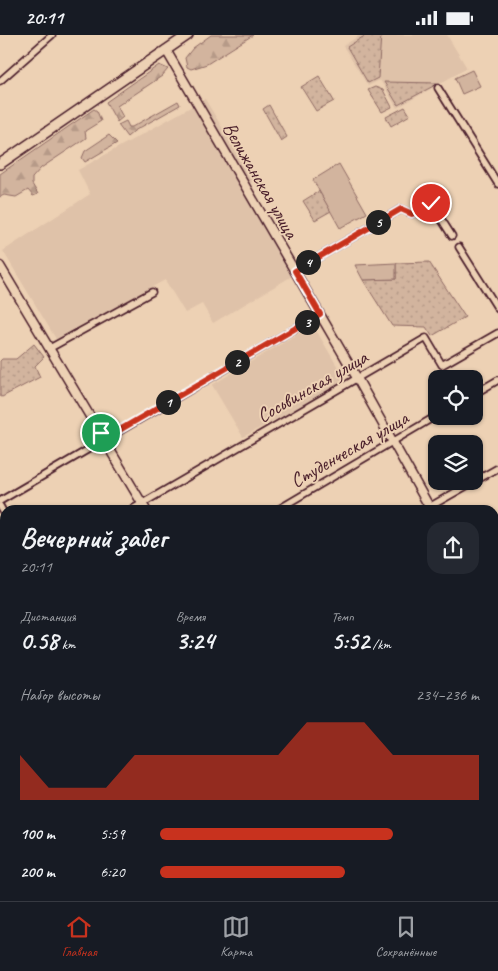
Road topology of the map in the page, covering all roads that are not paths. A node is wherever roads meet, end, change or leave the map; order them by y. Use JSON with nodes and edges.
{"nodes":[{"id":1,"x":52,"y":35,"type":"edge"},
{"id":2,"x":188,"y":35,"type":"edge"},
{"id":3,"x":166,"y":50,"type":"junction"},
{"id":4,"x":0,"y":81,"type":"edge"},
{"id":5,"x":438,"y":88,"type":"dead end"},
{"id":6,"x":0,"y":164,"type":"edge"},
{"id":7,"x":498,"y":184,"type":"edge"},
{"id":8,"x":452,"y":236,"type":"dead end"},
{"id":9,"x":459,"y":247,"type":"dead end"},
{"id":10,"x":0,"y":266,"type":"edge"},
{"id":11,"x":295,"y":271,"type":"junction"},
{"id":12,"x":152,"y":292,"type":"dead end"},
{"id":13,"x":498,"y":309,"type":"edge"},
{"id":14,"x":320,"y":314,"type":"junction"},
{"id":15,"x":498,"y":333,"type":"edge"},
{"id":16,"x":50,"y":348,"type":"junction"},
{"id":17,"x":357,"y":378,"type":"junction"},
{"id":18,"x":498,"y":380,"type":"edge"},
{"id":19,"x":483,"y":389,"type":"edge"},
{"id":20,"x":428,"y":421,"type":"edge"},
{"id":21,"x":104,"y":439,"type":"junction"},
{"id":22,"x":393,"y":441,"type":"junction"},
{"id":23,"x":498,"y":468,"type":"edge"},
{"id":24,"x":0,"y":501,"type":"edge"},
{"id":25,"x":143,"y":505,"type":"edge"},
{"id":26,"x":147,"y":505,"type":"edge"},
{"id":27,"x":285,"y":505,"type":"edge"},
{"id":28,"x":426,"y":505,"type":"edge"},
{"id":29,"x":435,"y":505,"type":"edge"}],
"edges":[{"from":1,"to":4,"type":"street"},
{"from":2,"to":3,"type":"main road"},
{"from":3,"to":6,"type":"main road"},
{"from":3,"to":11,"type":"street","name":"Велижанская улица"},
{"from":5,"to":7,"type":"street"},
{"from":8,"to":11,"type":"street"},
{"from":9,"to":13,"type":"street"},
{"from":10,"to":16,"type":"street"},
{"from":11,"to":14,"type":"street","name":"Велижанская улица"},
{"from":12,"to":16,"type":"street"},
{"from":14,"to":17,"type":"street","name":"Велижанская улица"},
{"from":14,"to":21,"type":"street"},
{"from":15,"to":17,"type":"street","name":"Сосьвинская улица"},
{"from":16,"to":21,"type":"street"},
{"from":17,"to":22,"type":"street","name":"Велижанская улица"},
{"from":17,"to":26,"type":"street","name":"Сосьвинская улица"},
{"from":18,"to":19,"type":"street"},
{"from":20,"to":22,"type":"street","name":"Студенческая улица"},
{"from":21,"to":24,"type":"street"},
{"from":21,"to":25,"type":"street"},
{"from":22,"to":27,"type":"street","name":"Студенческая улица"},
{"from":22,"to":28,"type":"street","name":"Велижанская улица"},
{"from":23,"to":29,"type":"street"}]}
